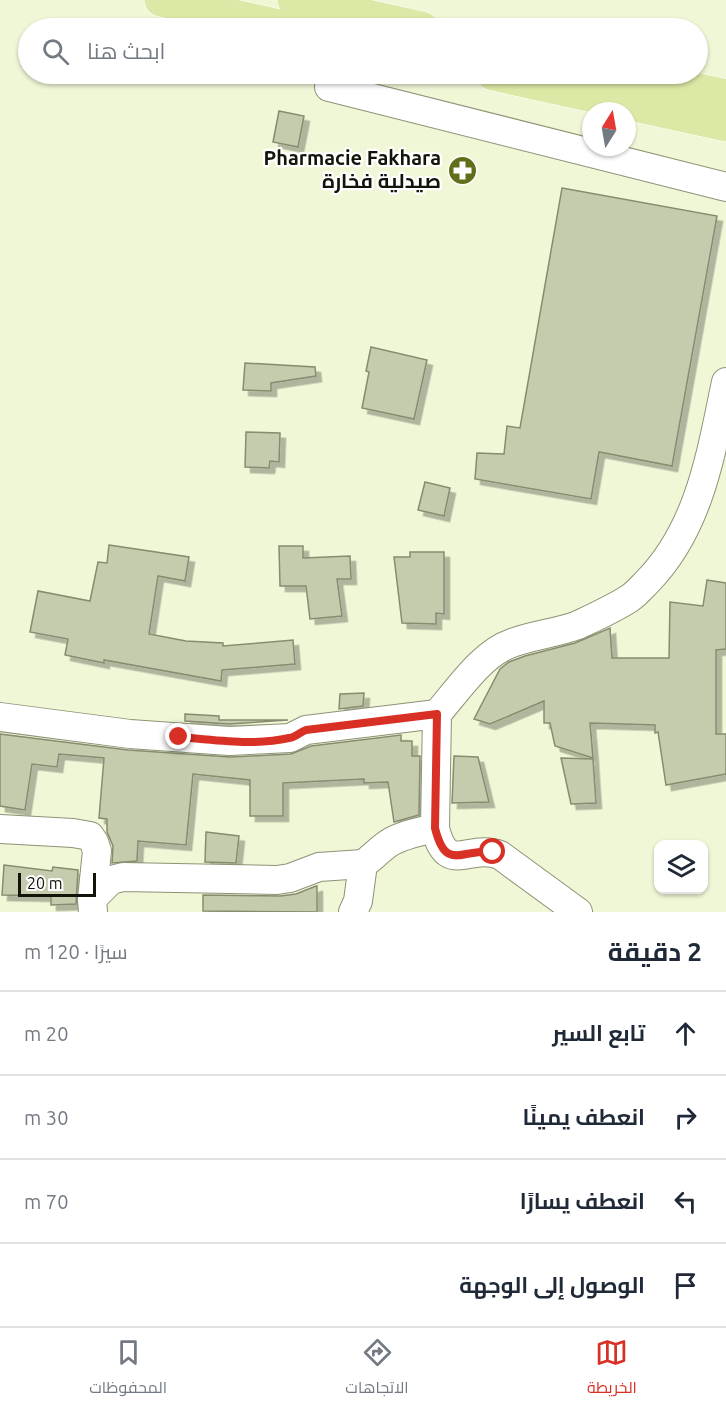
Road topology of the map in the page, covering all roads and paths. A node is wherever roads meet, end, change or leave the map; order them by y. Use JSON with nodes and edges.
{"nodes":[{"id":1,"x":161,"y":0,"type":"edge"},
{"id":2,"x":294,"y":0,"type":"edge"},
{"id":3,"x":244,"y":18,"type":"edge"},
{"id":4,"x":376,"y":18,"type":"edge"},
{"id":5,"x":539,"y":84,"type":"edge"},
{"id":6,"x":670,"y":84,"type":"edge"},
{"id":7,"x":329,"y":87,"type":"dead end"},
{"id":8,"x":726,"y":96,"type":"edge"},
{"id":9,"x":726,"y":125,"type":"edge"},
{"id":10,"x":726,"y":187,"type":"edge"},
{"id":11,"x":726,"y":382,"type":"edge"},
{"id":12,"x":437,"y":714,"type":"junction"},
{"id":13,"x":0,"y":717,"type":"edge"},
{"id":14,"x":435,"y":828,"type":"junction"},
{"id":15,"x":0,"y":829,"type":"edge"},
{"id":16,"x":363,"y":864,"type":"junction"},
{"id":17,"x":93,"y":906,"type":"edge"},
{"id":18,"x":353,"y":912,"type":"edge"},
{"id":19,"x":578,"y":912,"type":"edge"}],
"edges":[{"from":1,"to":3,"type":"main road"},
{"from":2,"to":4,"type":"main road"},
{"from":5,"to":9,"type":"main road"},
{"from":6,"to":8,"type":"main road"},
{"from":7,"to":10,"type":"street"},
{"from":11,"to":12,"type":"street"},
{"from":12,"to":13,"type":"street"},
{"from":12,"to":14,"type":"street"},
{"from":14,"to":16,"type":"street"},
{"from":14,"to":19,"type":"street"},
{"from":15,"to":17,"type":"street"},
{"from":16,"to":17,"type":"street"},
{"from":16,"to":18,"type":"street"}]}
